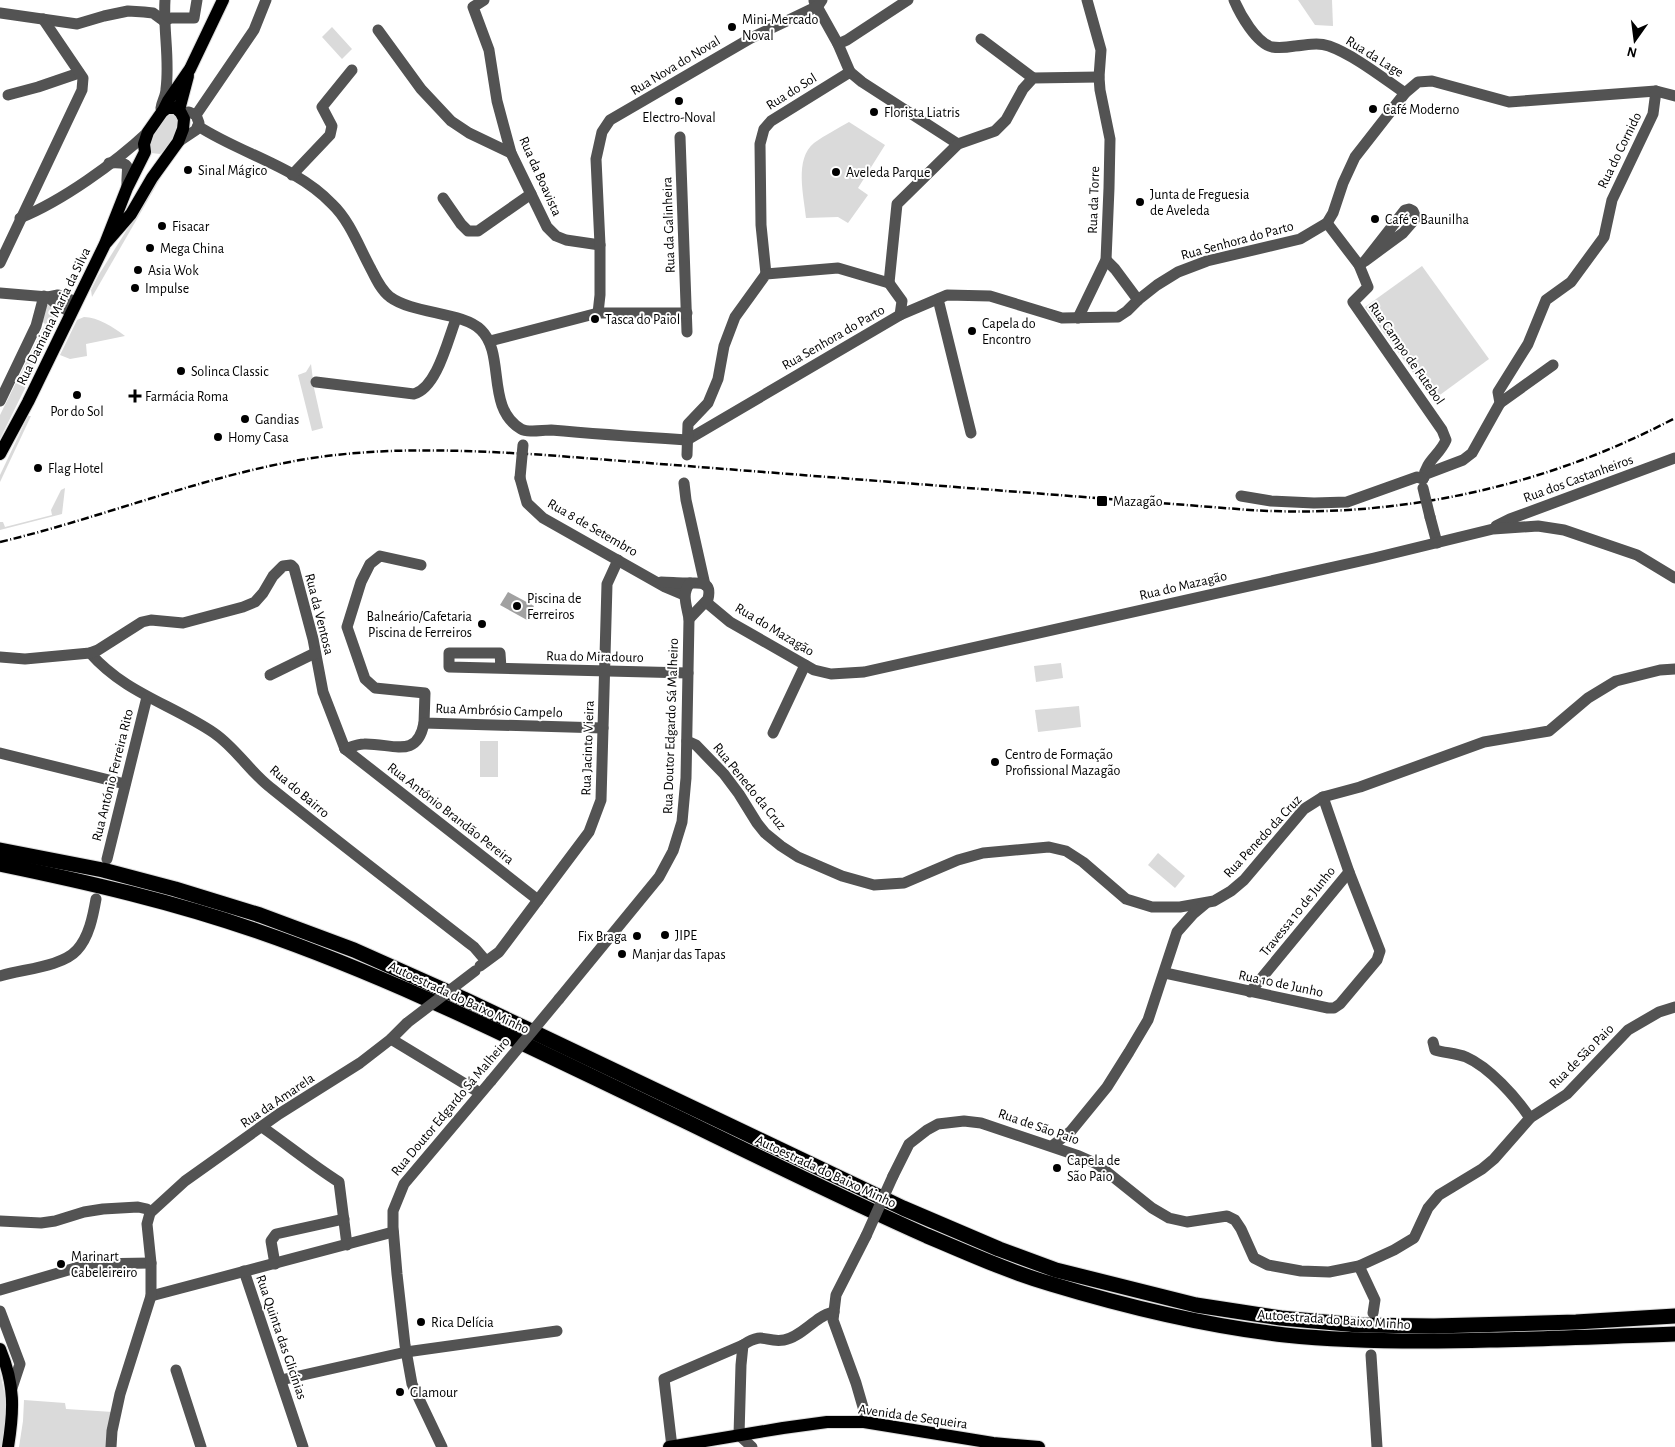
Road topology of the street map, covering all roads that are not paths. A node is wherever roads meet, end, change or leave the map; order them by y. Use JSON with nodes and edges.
{"nodes":[{"id":1,"x":165,"y":0,"type":"edge"},
{"id":2,"x":198,"y":0,"type":"edge"},
{"id":3,"x":223,"y":0,"type":"edge"},
{"id":4,"x":266,"y":0,"type":"edge"},
{"id":5,"x":484,"y":0,"type":"edge"},
{"id":6,"x":908,"y":0,"type":"edge"},
{"id":7,"x":1087,"y":0,"type":"edge"},
{"id":8,"x":1234,"y":0,"type":"edge"},
{"id":9,"x":818,"y":2,"type":"edge"},
{"id":10,"x":0,"y":13,"type":"edge"},
{"id":11,"x":43,"y":18,"type":"junction"},
{"id":12,"x":164,"y":21,"type":"junction"},
{"id":13,"x":378,"y":30,"type":"dead end"},
{"id":14,"x":981,"y":39,"type":"dead end"},
{"id":15,"x":838,"y":44,"type":"junction"},
{"id":16,"x":167,"y":68,"type":"junction"},
{"id":17,"x":190,"y":69,"type":"junction"},
{"id":18,"x":352,"y":70,"type":"dead end"},
{"id":19,"x":79,"y":72,"type":"junction"},
{"id":20,"x":850,"y":72,"type":"junction"},
{"id":21,"x":1099,"y":77,"type":"junction"},
{"id":22,"x":1033,"y":78,"type":"junction"},
{"id":23,"x":178,"y":84,"type":"junction"},
{"id":24,"x":1656,"y":91,"type":"junction"},
{"id":25,"x":1405,"y":93,"type":"junction"},
{"id":26,"x":8,"y":95,"type":"dead end"},
{"id":27,"x":1675,"y":96,"type":"edge"},
{"id":28,"x":162,"y":112,"type":"junction"},
{"id":29,"x":188,"y":113,"type":"junction"},
{"id":30,"x":148,"y":132,"type":"junction"},
{"id":31,"x":680,"y":137,"type":"dead end"},
{"id":32,"x":178,"y":142,"type":"junction"},
{"id":33,"x":958,"y":144,"type":"junction"},
{"id":34,"x":145,"y":151,"type":"junction"},
{"id":35,"x":125,"y":153,"type":"junction"},
{"id":36,"x":170,"y":153,"type":"junction"},
{"id":37,"x":511,"y":153,"type":"junction"},
{"id":38,"x":109,"y":163,"type":"junction"},
{"id":39,"x":292,"y":175,"type":"junction"},
{"id":40,"x":127,"y":188,"type":"junction"},
{"id":41,"x":530,"y":194,"type":"junction"},
{"id":42,"x":443,"y":198,"type":"dead end"},
{"id":43,"x":20,"y":218,"type":"junction"},
{"id":44,"x":1326,"y":223,"type":"junction"},
{"id":45,"x":105,"y":244,"type":"junction"},
{"id":46,"x":600,"y":245,"type":"junction"},
{"id":47,"x":1106,"y":260,"type":"junction"},
{"id":48,"x":0,"y":263,"type":"edge"},
{"id":49,"x":1362,"y":263,"type":"junction"},
{"id":50,"x":766,"y":274,"type":"junction"},
{"id":51,"x":889,"y":283,"type":"junction"},
{"id":52,"x":0,"y":293,"type":"edge"},
{"id":53,"x":46,"y":296,"type":"junction"},
{"id":54,"x":936,"y":300,"type":"junction"},
{"id":55,"x":1138,"y":300,"type":"junction"},
{"id":56,"x":902,"y":301,"type":"junction"},
{"id":57,"x":73,"y":307,"type":"junction"},
{"id":58,"x":598,"y":313,"type":"junction"},
{"id":59,"x":687,"y":313,"type":"junction"},
{"id":60,"x":900,"y":315,"type":"junction"},
{"id":61,"x":1078,"y":318,"type":"junction"},
{"id":62,"x":456,"y":319,"type":"junction"},
{"id":63,"x":688,"y":332,"type":"dead end"},
{"id":64,"x":490,"y":342,"type":"junction"},
{"id":65,"x":1553,"y":365,"type":"dead end"},
{"id":66,"x":316,"y":382,"type":"dead end"},
{"id":67,"x":0,"y":401,"type":"edge"},
{"id":68,"x":1500,"y":403,"type":"junction"},
{"id":69,"x":523,"y":431,"type":"junction"},
{"id":70,"x":970,"y":433,"type":"dead end"},
{"id":71,"x":687,"y":440,"type":"junction"},
{"id":72,"x":0,"y":454,"type":"edge"},
{"id":73,"x":687,"y":456,"type":"dead end"},
{"id":74,"x":1675,"y":458,"type":"edge"},
{"id":75,"x":684,"y":483,"type":"dead end"},
{"id":76,"x":1423,"y":483,"type":"junction"},
{"id":77,"x":1241,"y":496,"type":"dead end"},
{"id":78,"x":1493,"y":529,"type":"junction"},
{"id":79,"x":1437,"y":543,"type":"junction"},
{"id":80,"x":618,"y":560,"type":"junction"},
{"id":81,"x":421,"y":565,"type":"dead end"},
{"id":82,"x":1675,"y":578,"type":"edge"},
{"id":83,"x":658,"y":582,"type":"junction"},
{"id":84,"x":690,"y":583,"type":"junction"},
{"id":85,"x":705,"y":584,"type":"junction"},
{"id":86,"x":685,"y":598,"type":"junction"},
{"id":87,"x":703,"y":604,"type":"junction"},
{"id":88,"x":689,"y":619,"type":"junction"},
{"id":89,"x":315,"y":652,"type":"junction"},
{"id":90,"x":90,"y":653,"type":"junction"},
{"id":91,"x":0,"y":657,"type":"edge"},
{"id":92,"x":805,"y":665,"type":"junction"},
{"id":93,"x":501,"y":668,"type":"dead end"},
{"id":94,"x":1675,"y":669,"type":"edge"},
{"id":95,"x":605,"y":671,"type":"junction"},
{"id":96,"x":688,"y":673,"type":"junction"},
{"id":97,"x":270,"y":675,"type":"dead end"},
{"id":98,"x":146,"y":697,"type":"junction"},
{"id":99,"x":424,"y":723,"type":"junction"},
{"id":100,"x":604,"y":728,"type":"junction"},
{"id":101,"x":773,"y":734,"type":"dead end"},
{"id":102,"x":687,"y":741,"type":"junction"},
{"id":103,"x":345,"y":749,"type":"junction"},
{"id":104,"x":0,"y":753,"type":"edge"},
{"id":105,"x":125,"y":784,"type":"junction"},
{"id":106,"x":1323,"y":797,"type":"junction"},
{"id":107,"x":4,"y":850,"type":"edge"},
{"id":108,"x":106,"y":859,"type":"dead end"},
{"id":109,"x":0,"y":864,"type":"edge"},
{"id":110,"x":1349,"y":872,"type":"junction"},
{"id":111,"x":96,"y":899,"type":"dead end"},
{"id":112,"x":538,"y":900,"type":"junction"},
{"id":113,"x":1205,"y":904,"type":"junction"},
{"id":114,"x":1165,"y":908,"type":"junction"},
{"id":115,"x":1177,"y":932,"type":"junction"},
{"id":116,"x":486,"y":962,"type":"junction"},
{"id":117,"x":1165,"y":973,"type":"junction"},
{"id":118,"x":0,"y":976,"type":"edge"},
{"id":119,"x":1250,"y":992,"type":"junction"},
{"id":120,"x":1675,"y":1007,"type":"edge"},
{"id":121,"x":391,"y":1039,"type":"junction"},
{"id":122,"x":1433,"y":1042,"type":"dead end"},
{"id":123,"x":480,"y":1093,"type":"junction"},
{"id":124,"x":1530,"y":1118,"type":"junction"},
{"id":125,"x":262,"y":1127,"type":"junction"},
{"id":126,"x":1052,"y":1146,"type":"junction"},
{"id":127,"x":150,"y":1213,"type":"junction"},
{"id":128,"x":344,"y":1219,"type":"junction"},
{"id":129,"x":0,"y":1221,"type":"edge"},
{"id":130,"x":393,"y":1232,"type":"junction"},
{"id":131,"x":347,"y":1245,"type":"junction"},
{"id":132,"x":151,"y":1263,"type":"junction"},
{"id":133,"x":275,"y":1264,"type":"junction"},
{"id":134,"x":1359,"y":1266,"type":"junction"},
{"id":135,"x":244,"y":1271,"type":"junction"},
{"id":136,"x":0,"y":1290,"type":"edge"},
{"id":137,"x":151,"y":1296,"type":"junction"},
{"id":138,"x":0,"y":1311,"type":"edge"},
{"id":139,"x":834,"y":1312,"type":"junction"},
{"id":140,"x":1373,"y":1313,"type":"dead end"},
{"id":141,"x":1675,"y":1316,"type":"edge"},
{"id":142,"x":557,"y":1331,"type":"dead end"},
{"id":143,"x":1675,"y":1334,"type":"edge"},
{"id":144,"x":743,"y":1345,"type":"junction"},
{"id":145,"x":0,"y":1349,"type":"edge"},
{"id":146,"x":406,"y":1352,"type":"junction"},
{"id":147,"x":1372,"y":1355,"type":"dead end"},
{"id":148,"x":176,"y":1370,"type":"dead end"},
{"id":149,"x":281,"y":1380,"type":"junction"},
{"id":150,"x":12,"y":1388,"type":"junction"},
{"id":151,"x":864,"y":1422,"type":"junction"},
{"id":152,"x":739,"y":1435,"type":"junction"},
{"id":153,"x":993,"y":1443,"type":"junction"},
{"id":154,"x":8,"y":1447,"type":"edge"},
{"id":155,"x":111,"y":1447,"type":"edge"},
{"id":156,"x":201,"y":1447,"type":"edge"},
{"id":157,"x":303,"y":1447,"type":"edge"},
{"id":158,"x":442,"y":1447,"type":"edge"},
{"id":159,"x":671,"y":1447,"type":"edge"},
{"id":160,"x":752,"y":1447,"type":"edge"},
{"id":161,"x":1009,"y":1447,"type":"edge"},
{"id":162,"x":1039,"y":1447,"type":"edge"},
{"id":163,"x":1377,"y":1447,"type":"edge"}],
"edges":[{"from":1,"to":12,"type":"street"},
{"from":2,"to":12,"type":"street"},
{"from":3,"to":17,"type":"main road","name":"Rua Damiana Maria da Silva"},
{"from":4,"to":29,"type":"street"},
{"from":5,"to":37,"type":"street","name":"Rua da Boavista"},
{"from":6,"to":15,"type":"street"},
{"from":7,"to":21,"type":"street","name":"Rua da Torre"},
{"from":8,"to":25,"type":"street","name":"Rua da Lage"},
{"from":9,"to":15,"type":"street","name":"Rua Nova do Noval"},
{"from":9,"to":46,"type":"street","name":"Rua Nova do Noval"},
{"from":10,"to":11,"type":"street"},
{"from":11,"to":12,"type":"street"},
{"from":11,"to":19,"type":"street"},
{"from":12,"to":16,"type":"street"},
{"from":13,"to":37,"type":"street"},
{"from":14,"to":22,"type":"street"},
{"from":15,"to":20,"type":"street","name":"Rua Nova do Noval"},
{"from":16,"to":23,"type":"street"},
{"from":16,"to":28,"type":"street"},
{"from":17,"to":23,"type":"main road","name":"Rua Damiana Maria da Silva"},
{"from":17,"to":29,"type":"main road","name":"Rua Damiana Maria da Silva"},
{"from":18,"to":39,"type":"street"},
{"from":19,"to":26,"type":"street"},
{"from":19,"to":43,"type":"street"},
{"from":20,"to":33,"type":"street"},
{"from":20,"to":50,"type":"street","name":"Rua do Sol"},
{"from":21,"to":22,"type":"street"},
{"from":21,"to":47,"type":"street","name":"Rua da Torre"},
{"from":22,"to":33,"type":"street"},
{"from":23,"to":28,"type":"main road","name":"Rua Damiana Maria da Silva"},
{"from":23,"to":29,"type":"street"},
{"from":24,"to":25,"type":"street"},
{"from":24,"to":27,"type":"street"},
{"from":24,"to":68,"type":"street","name":"Rua do Cornido"},
{"from":25,"to":44,"type":"street"},
{"from":28,"to":29,"type":"main road"},
{"from":28,"to":30,"type":"main road","name":"Rua Damiana Maria da Silva"},
{"from":29,"to":32,"type":"main road","name":"Rua Damiana Maria da Silva"},
{"from":29,"to":32,"type":"street"},
{"from":29,"to":39,"type":"street"},
{"from":30,"to":34,"type":"main road","name":"Rua Damiana Maria da Silva"},
{"from":30,"to":35,"type":"street"},
{"from":31,"to":59,"type":"street","name":"Rua da Galinheira"},
{"from":32,"to":36,"type":"main road","name":"Rua Damiana Maria da Silva"},
{"from":33,"to":51,"type":"street"},
{"from":34,"to":35,"type":"street"},
{"from":34,"to":36,"type":"main road"},
{"from":34,"to":40,"type":"main road","name":"Rua Damiana Maria da Silva"},
{"from":35,"to":38,"type":"street"},
{"from":36,"to":45,"type":"main road","name":"Rua Damiana Maria da Silva"},
{"from":37,"to":41,"type":"street","name":"Rua da Boavista"},
{"from":38,"to":40,"type":"street"},
{"from":38,"to":43,"type":"street"},
{"from":39,"to":62,"type":"street"},
{"from":40,"to":45,"type":"main road","name":"Rua Damiana Maria da Silva"},
{"from":41,"to":42,"type":"street"},
{"from":41,"to":46,"type":"street","name":"Rua da Boavista"},
{"from":43,"to":48,"type":"street"},
{"from":44,"to":49,"type":"street","name":"Rua Campo de Futebol"},
{"from":44,"to":55,"type":"street","name":"Rua Senhora do Parto"},
{"from":45,"to":57,"type":"main road","name":"Rua Damiana Maria da Silva"},
{"from":46,"to":58,"type":"street","name":"Rua Nova do Noval"},
{"from":47,"to":55,"type":"street"},
{"from":47,"to":61,"type":"street","name":"Rua da Torre"},
{"from":49,"to":49,"type":"street"},
{"from":49,"to":76,"type":"street","name":"Rua Campo de Futebol"},
{"from":50,"to":51,"type":"street"},
{"from":50,"to":71,"type":"street"},
{"from":51,"to":56,"type":"street"},
{"from":52,"to":53,"type":"street"},
{"from":53,"to":57,"type":"street"},
{"from":53,"to":67,"type":"street"},
{"from":54,"to":56,"type":"street"},
{"from":54,"to":60,"type":"street","name":"Rua Senhora do Parto"},
{"from":54,"to":61,"type":"street","name":"Rua Senhora do Parto"},
{"from":54,"to":70,"type":"street"},
{"from":55,"to":61,"type":"street","name":"Rua Senhora do Parto"},
{"from":56,"to":60,"type":"street"},
{"from":57,"to":72,"type":"main road","name":"Rua Damiana Maria da Silva"},
{"from":58,"to":59,"type":"street"},
{"from":58,"to":64,"type":"street"},
{"from":59,"to":63,"type":"street","name":"Rua da Galinheira"},
{"from":60,"to":71,"type":"street","name":"Rua Senhora do Parto"},
{"from":62,"to":64,"type":"street"},
{"from":62,"to":66,"type":"street"},
{"from":64,"to":69,"type":"street"},
{"from":65,"to":68,"type":"street"},
{"from":68,"to":76,"type":"street","name":"Rua do Cornido"},
{"from":69,"to":71,"type":"street"},
{"from":69,"to":80,"type":"street","name":"Rua 8 de Setembro","bridge":true},
{"from":71,"to":73,"type":"street"},
{"from":74,"to":78,"type":"street","name":"Rua dos Castanheiros"},
{"from":75,"to":85,"type":"street"},
{"from":76,"to":77,"type":"street","name":"Rua do Cornido"},
{"from":76,"to":79,"type":"street","bridge":true},
{"from":78,"to":79,"type":"street","name":"Rua do Mazagão"},
{"from":78,"to":82,"type":"street","name":"Rua do Mazagão"},
{"from":79,"to":92,"type":"street","name":"Rua do Mazagão"},
{"from":80,"to":83,"type":"street","name":"Rua 8 de Setembro"},
{"from":80,"to":95,"type":"street","name":"Rua Jacinto Vieira"},
{"from":81,"to":99,"type":"street","name":"Rua Ambrósio Campelo"},
{"from":83,"to":84,"type":"street","name":"Rua 8 de Setembro"},
{"from":83,"to":86,"type":"street","name":"Rua 8 de Setembro"},
{"from":84,"to":85,"type":"street"},
{"from":84,"to":86,"type":"street"},
{"from":85,"to":87,"type":"street"},
{"from":86,"to":87,"type":"street"},
{"from":86,"to":88,"type":"street","name":"Rua Doutor Edgardo Sá Malheiro"},
{"from":87,"to":88,"type":"street","name":"Rua Doutor Edgardo Sá Malheiro"},
{"from":87,"to":92,"type":"street","name":"Rua do Mazagão"},
{"from":88,"to":96,"type":"street","name":"Rua Doutor Edgardo Sá Malheiro"},
{"from":89,"to":90,"type":"street","name":"Rua da Ventosa"},
{"from":89,"to":97,"type":"street"},
{"from":89,"to":103,"type":"street","name":"Rua da Ventosa"},
{"from":90,"to":91,"type":"street","name":"Rua da Ventosa"},
{"from":90,"to":98,"type":"street","name":"Rua do Bairro"},
{"from":92,"to":101,"type":"street"},
{"from":93,"to":95,"type":"street","name":"Rua do Miradouro"},
{"from":94,"to":106,"type":"street","name":"Rua Penedo da Cruz"},
{"from":95,"to":96,"type":"street","name":"Rua do Miradouro"},
{"from":95,"to":100,"type":"street","name":"Rua Jacinto Vieira"},
{"from":96,"to":102,"type":"street","name":"Rua Doutor Edgardo Sá Malheiro"},
{"from":98,"to":105,"type":"street","name":"Rua António Ferreira Rito"},
{"from":98,"to":116,"type":"street","name":"Rua do Bairro"},
{"from":99,"to":100,"type":"street","name":"Rua Ambrósio Campelo"},
{"from":99,"to":103,"type":"street","name":"Rua Ambrósio Campelo"},
{"from":100,"to":112,"type":"street","name":"Rua Jacinto Vieira"},
{"from":102,"to":114,"type":"street","name":"Rua Penedo da Cruz"},
{"from":102,"to":123,"type":"street","name":"Rua Doutor Edgardo Sá Malheiro","bridge":true},
{"from":103,"to":112,"type":"street","name":"Rua António Brandão Pereira"},
{"from":104,"to":105,"type":"street"},
{"from":105,"to":108,"type":"street","name":"Rua António Ferreira Rito"},
{"from":106,"to":110,"type":"street","name":"Rua 10 de Junho"},
{"from":106,"to":113,"type":"street","name":"Rua Penedo da Cruz"},
{"from":107,"to":141,"type":"highway","name":"Autoestrada do Baixo Minho"},
{"from":109,"to":143,"type":"highway","name":"Autoestrada do Baixo Minho"},
{"from":110,"to":119,"type":"street","name":"Travessa 10 de Junho"},
{"from":110,"to":119,"type":"street","name":"Rua 10 de Junho"},
{"from":111,"to":118,"type":"street"},
{"from":112,"to":116,"type":"street","name":"Rua Jacinto Vieira"},
{"from":113,"to":114,"type":"street","name":"Rua Penedo da Cruz"},
{"from":113,"to":115,"type":"street"},
{"from":114,"to":115,"type":"street"},
{"from":115,"to":117,"type":"street"},
{"from":116,"to":121,"type":"street","name":"Rua da Amarela","bridge":true},
{"from":117,"to":119,"type":"street","name":"Rua 10 de Junho"},
{"from":117,"to":126,"type":"street"},
{"from":120,"to":124,"type":"street","name":"Rua de São Paio"},
{"from":121,"to":123,"type":"street"},
{"from":121,"to":125,"type":"street","name":"Rua da Amarela"},
{"from":122,"to":124,"type":"street"},
{"from":123,"to":130,"type":"street","name":"Rua Doutor Edgardo Sá Malheiro"},
{"from":124,"to":134,"type":"street","name":"Rua de São Paio"},
{"from":125,"to":127,"type":"street","name":"Rua da Amarela"},
{"from":125,"to":128,"type":"street"},
{"from":126,"to":134,"type":"street","name":"Rua de São Paio"},
{"from":126,"to":139,"type":"street","name":"Rua de São Paio","bridge":true},
{"from":127,"to":129,"type":"street"},
{"from":127,"to":132,"type":"street"},
{"from":128,"to":131,"type":"street"},
{"from":128,"to":133,"type":"street"},
{"from":130,"to":131,"type":"street"},
{"from":130,"to":146,"type":"street","name":"Rua Doutor Edgardo Sá Malheiro"},
{"from":131,"to":133,"type":"street"},
{"from":132,"to":136,"type":"street"},
{"from":132,"to":137,"type":"street"},
{"from":133,"to":135,"type":"street"},
{"from":134,"to":140,"type":"street"},
{"from":135,"to":137,"type":"street","name":"Rua Quinta das Glicínias"},
{"from":135,"to":149,"type":"street","name":"Rua Quinta das Glicínias"},
{"from":137,"to":155,"type":"street"},
{"from":138,"to":150,"type":"street"},
{"from":139,"to":144,"type":"street"},
{"from":139,"to":151,"type":"street","name":"Rua de São Paio"},
{"from":142,"to":146,"type":"street"},
{"from":144,"to":152,"type":"street"},
{"from":144,"to":159,"type":"street"},
{"from":145,"to":150,"type":"main road"},
{"from":146,"to":149,"type":"street"},
{"from":146,"to":158,"type":"street","name":"Rua Doutor Edgardo Sá Malheiro"},
{"from":147,"to":163,"type":"street"},
{"from":148,"to":156,"type":"street"},
{"from":149,"to":157,"type":"street","name":"Rua Quinta das Glicínias"},
{"from":150,"to":154,"type":"main road"},
{"from":151,"to":152,"type":"main road","name":"Avenida de Sequeira"},
{"from":151,"to":153,"type":"main road","name":"Avenida de Sequeira"},
{"from":152,"to":159,"type":"main road","name":"Avenida de Sequeira"},
{"from":152,"to":160,"type":"street"},
{"from":153,"to":161,"type":"main road","name":"Avenida de Sequeira"},
{"from":153,"to":162,"type":"main road","name":"Avenida de Sequeira"}]}
